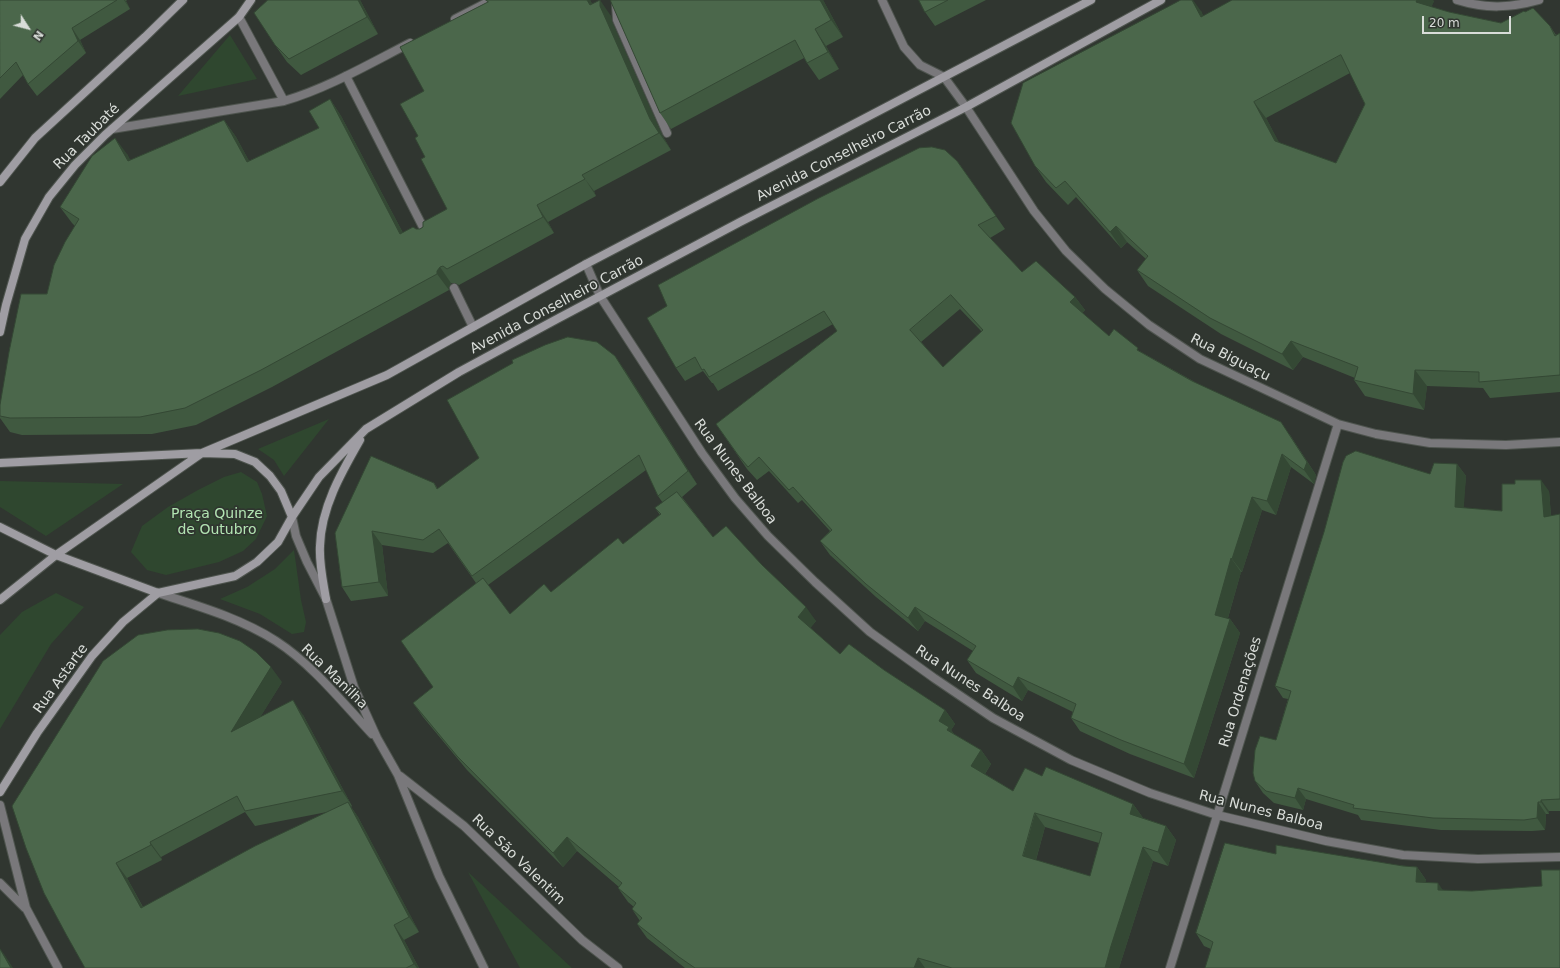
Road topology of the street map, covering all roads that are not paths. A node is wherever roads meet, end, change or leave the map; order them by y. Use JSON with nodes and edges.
{"nodes":[{"id":1,"x":184,"y":0,"type":"edge"},
{"id":2,"x":252,"y":0,"type":"edge"},
{"id":3,"x":492,"y":0,"type":"edge"},
{"id":4,"x":619,"y":0,"type":"edge"},
{"id":5,"x":882,"y":0,"type":"edge"},
{"id":6,"x":1091,"y":0,"type":"edge"},
{"id":7,"x":1161,"y":0,"type":"edge"},
{"id":8,"x":1456,"y":0,"type":"edge"},
{"id":9,"x":1539,"y":0,"type":"edge"},
{"id":10,"x":239,"y":17,"type":"junction"},
{"id":11,"x":450,"y":22,"type":"edge"},
{"id":12,"x":415,"y":40,"type":"edge"},
{"id":13,"x":346,"y":76,"type":"junction"},
{"id":14,"x":944,"y":77,"type":"junction"},
{"id":15,"x":284,"y":101,"type":"junction"},
{"id":16,"x":966,"y":107,"type":"junction"},
{"id":17,"x":112,"y":130,"type":"junction"},
{"id":18,"x":667,"y":133,"type":"dead end"},
{"id":19,"x":0,"y":182,"type":"edge"},
{"id":20,"x":430,"y":241,"type":"edge"},
{"id":21,"x":586,"y":264,"type":"junction"},
{"id":22,"x":454,"y":288,"type":"dead end"},
{"id":23,"x":600,"y":296,"type":"junction"},
{"id":24,"x":473,"y":327,"type":"junction"},
{"id":25,"x":0,"y":332,"type":"edge"},
{"id":26,"x":1338,"y":424,"type":"junction"},
{"id":27,"x":366,"y":429,"type":"junction"},
{"id":28,"x":1560,"y":442,"type":"edge"},
{"id":29,"x":202,"y":453,"type":"junction"},
{"id":30,"x":0,"y":463,"type":"edge"},
{"id":31,"x":292,"y":517,"type":"junction"},
{"id":32,"x":0,"y":527,"type":"edge"},
{"id":33,"x":56,"y":555,"type":"junction"},
{"id":34,"x":158,"y":593,"type":"junction"},
{"id":35,"x":326,"y":599,"type":"junction"},
{"id":36,"x":0,"y":600,"type":"edge"},
{"id":37,"x":377,"y":738,"type":"junction"},
{"id":38,"x":398,"y":775,"type":"junction"},
{"id":39,"x":0,"y":792,"type":"edge"},
{"id":40,"x":0,"y":805,"type":"edge"},
{"id":41,"x":1217,"y":815,"type":"junction"},
{"id":42,"x":1560,"y":857,"type":"edge"},
{"id":43,"x":0,"y":883,"type":"edge"},
{"id":44,"x":26,"y":908,"type":"junction"},
{"id":45,"x":58,"y":968,"type":"edge"},
{"id":46,"x":484,"y":968,"type":"edge"},
{"id":47,"x":618,"y":968,"type":"edge"},
{"id":48,"x":1170,"y":968,"type":"edge"}],
"edges":[{"from":1,"to":19,"type":"main road"},
{"from":2,"to":10,"type":"main road","name":"Rua Taubaté"},
{"from":3,"to":11,"type":"street"},
{"from":4,"to":18,"type":"street"},
{"from":5,"to":14,"type":"street"},
{"from":6,"to":14,"type":"main road","name":"Avenida Conselheiro Carrão"},
{"from":7,"to":16,"type":"main road","name":"Avenida Conselheiro Carrão"},
{"from":8,"to":9,"type":"street"},
{"from":10,"to":15,"type":"street"},
{"from":10,"to":17,"type":"main road","name":"Rua Taubaté"},
{"from":12,"to":13,"type":"street"},
{"from":13,"to":15,"type":"street"},
{"from":13,"to":20,"type":"street"},
{"from":14,"to":16,"type":"street","name":"Rua Biguaçu"},
{"from":14,"to":21,"type":"main road","name":"Avenida Conselheiro Carrão"},
{"from":15,"to":17,"type":"street"},
{"from":16,"to":23,"type":"main road","name":"Avenida Conselheiro Carrão"},
{"from":16,"to":26,"type":"street","name":"Rua Biguaçu"},
{"from":17,"to":25,"type":"main road","name":"Rua Taubaté"},
{"from":21,"to":23,"type":"street","name":"Rua Nunes Balboa"},
{"from":21,"to":24,"type":"main road","name":"Avenida Conselheiro Carrão"},
{"from":22,"to":24,"type":"street"},
{"from":23,"to":27,"type":"main road","name":"Avenida Conselheiro Carrão"},
{"from":23,"to":41,"type":"street","name":"Rua Nunes Balboa"},
{"from":24,"to":29,"type":"main road","name":"Avenida Conselheiro Carrão"},
{"from":26,"to":28,"type":"street","name":"Rua Biguaçu"},
{"from":26,"to":41,"type":"street","name":"Rua Ordenações"},
{"from":27,"to":31,"type":"main road","name":"Avenida Conselheiro Carrão"},
{"from":27,"to":35,"type":"main road"},
{"from":29,"to":30,"type":"main road","name":"Avenida Conselheiro Carrão"},
{"from":29,"to":31,"type":"main road"},
{"from":29,"to":33,"type":"main road"},
{"from":31,"to":34,"type":"main road","name":"Avenida Conselheiro Carrão"},
{"from":31,"to":35,"type":"street","name":"Rua Manilha"},
{"from":32,"to":33,"type":"main road"},
{"from":33,"to":34,"type":"main road"},
{"from":33,"to":36,"type":"main road"},
{"from":34,"to":37,"type":"street","name":"Rua Manilha"},
{"from":34,"to":39,"type":"main road","name":"Rua Astarte"},
{"from":35,"to":37,"type":"street","name":"Rua Manilha"},
{"from":37,"to":38,"type":"street","name":"Rua Manilha"},
{"from":38,"to":46,"type":"street","name":"Rua Manilha"},
{"from":38,"to":47,"type":"street","name":"Rua São Valentim"},
{"from":40,"to":44,"type":"street"},
{"from":41,"to":42,"type":"street","name":"Rua Nunes Balboa"},
{"from":41,"to":48,"type":"street","name":"Rua Ordenações"},
{"from":43,"to":44,"type":"street"},
{"from":44,"to":45,"type":"street"}]}
